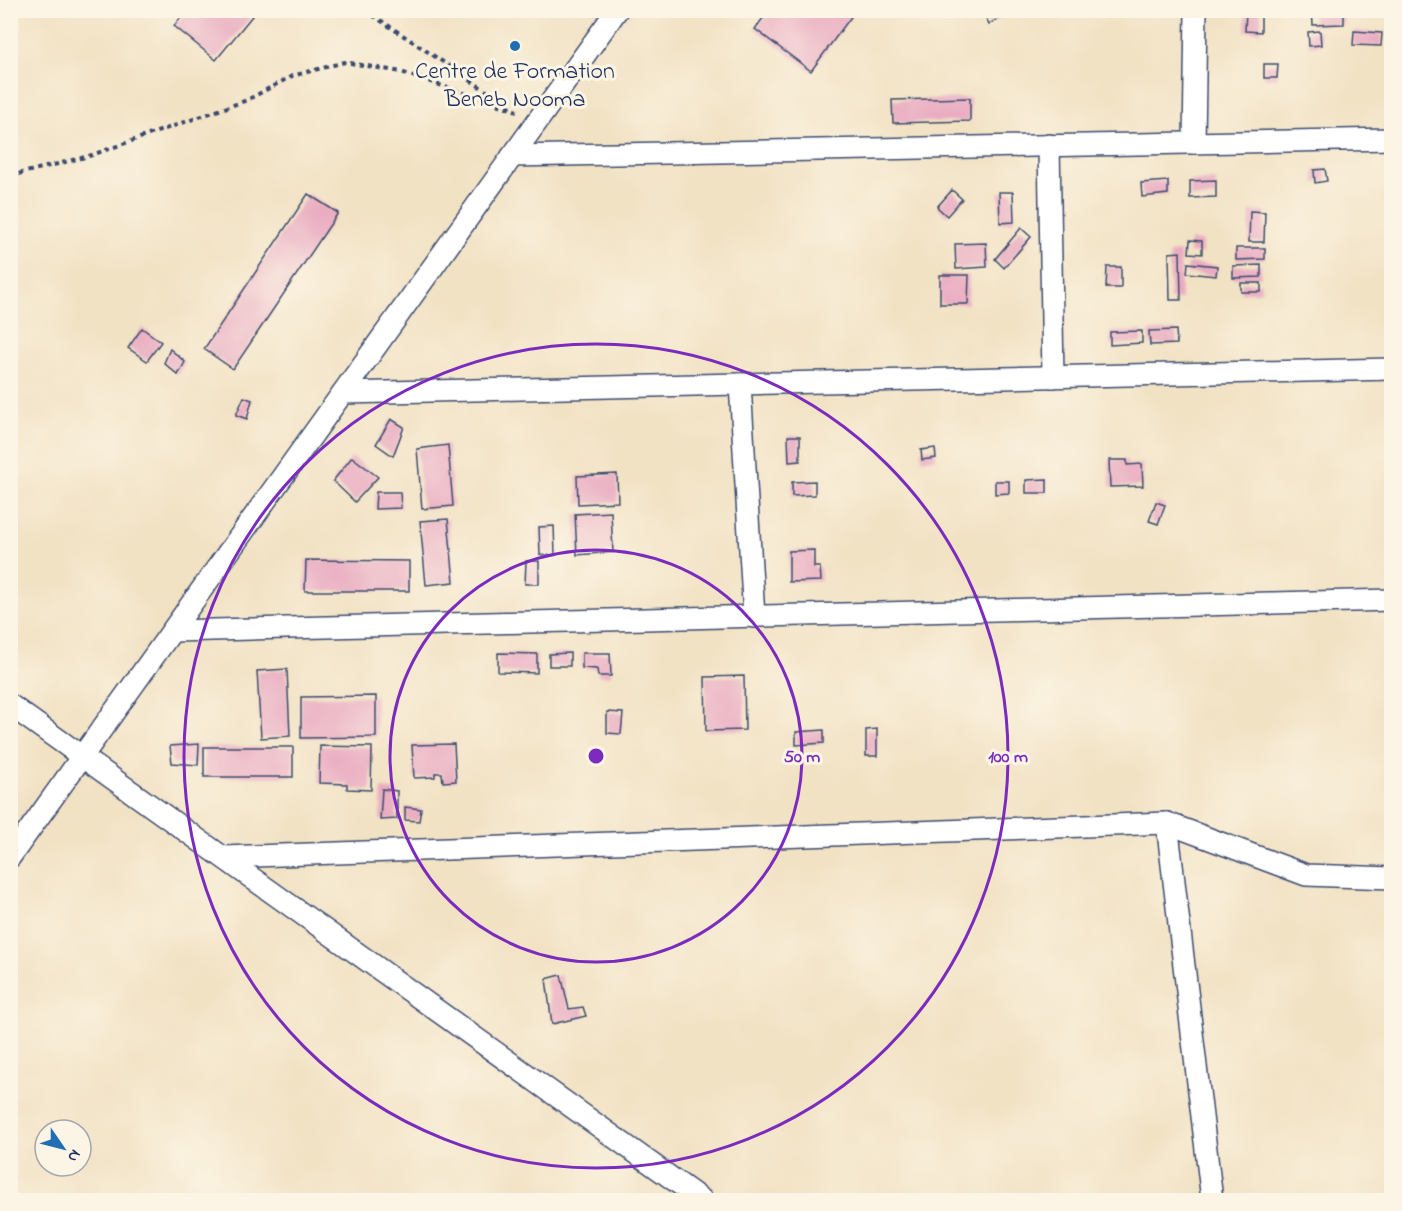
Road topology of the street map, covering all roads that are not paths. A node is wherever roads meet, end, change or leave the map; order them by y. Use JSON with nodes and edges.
{"nodes":[{"id":1,"x":616,"y":10,"type":"edge"},
{"id":2,"x":1196,"y":10,"type":"edge"},
{"id":3,"x":1392,"y":139,"type":"edge"},
{"id":4,"x":1194,"y":142,"type":"junction"},
{"id":5,"x":1049,"y":146,"type":"junction"},
{"id":6,"x":513,"y":156,"type":"junction"},
{"id":7,"x":1392,"y":369,"type":"edge"},
{"id":8,"x":1053,"y":377,"type":"junction"},
{"id":9,"x":740,"y":384,"type":"junction"},
{"id":10,"x":344,"y":393,"type":"junction"},
{"id":11,"x":1392,"y":600,"type":"edge"},
{"id":12,"x":754,"y":616,"type":"junction"},
{"id":13,"x":173,"y":631,"type":"junction"},
{"id":14,"x":10,"y":705,"type":"edge"},
{"id":15,"x":84,"y":757,"type":"junction"},
{"id":16,"x":1167,"y":824,"type":"junction"},
{"id":17,"x":10,"y":857,"type":"edge"},
{"id":18,"x":224,"y":857,"type":"junction"},
{"id":19,"x":1392,"y":878,"type":"edge"},
{"id":20,"x":702,"y":1200,"type":"edge"},
{"id":21,"x":1212,"y":1200,"type":"edge"}],
"edges":[{"from":1,"to":6,"type":"street"},
{"from":2,"to":4,"type":"street"},
{"from":3,"to":4,"type":"street"},
{"from":4,"to":5,"type":"street"},
{"from":5,"to":6,"type":"street"},
{"from":5,"to":8,"type":"street"},
{"from":6,"to":10,"type":"street"},
{"from":7,"to":8,"type":"street"},
{"from":8,"to":9,"type":"street"},
{"from":9,"to":10,"type":"street"},
{"from":9,"to":12,"type":"street"},
{"from":10,"to":13,"type":"street"},
{"from":11,"to":12,"type":"street"},
{"from":12,"to":13,"type":"street"},
{"from":13,"to":15,"type":"street"},
{"from":14,"to":15,"type":"street"},
{"from":15,"to":17,"type":"street"},
{"from":15,"to":18,"type":"street"},
{"from":16,"to":18,"type":"street"},
{"from":16,"to":19,"type":"street"},
{"from":16,"to":21,"type":"street"},
{"from":18,"to":20,"type":"street"}]}
